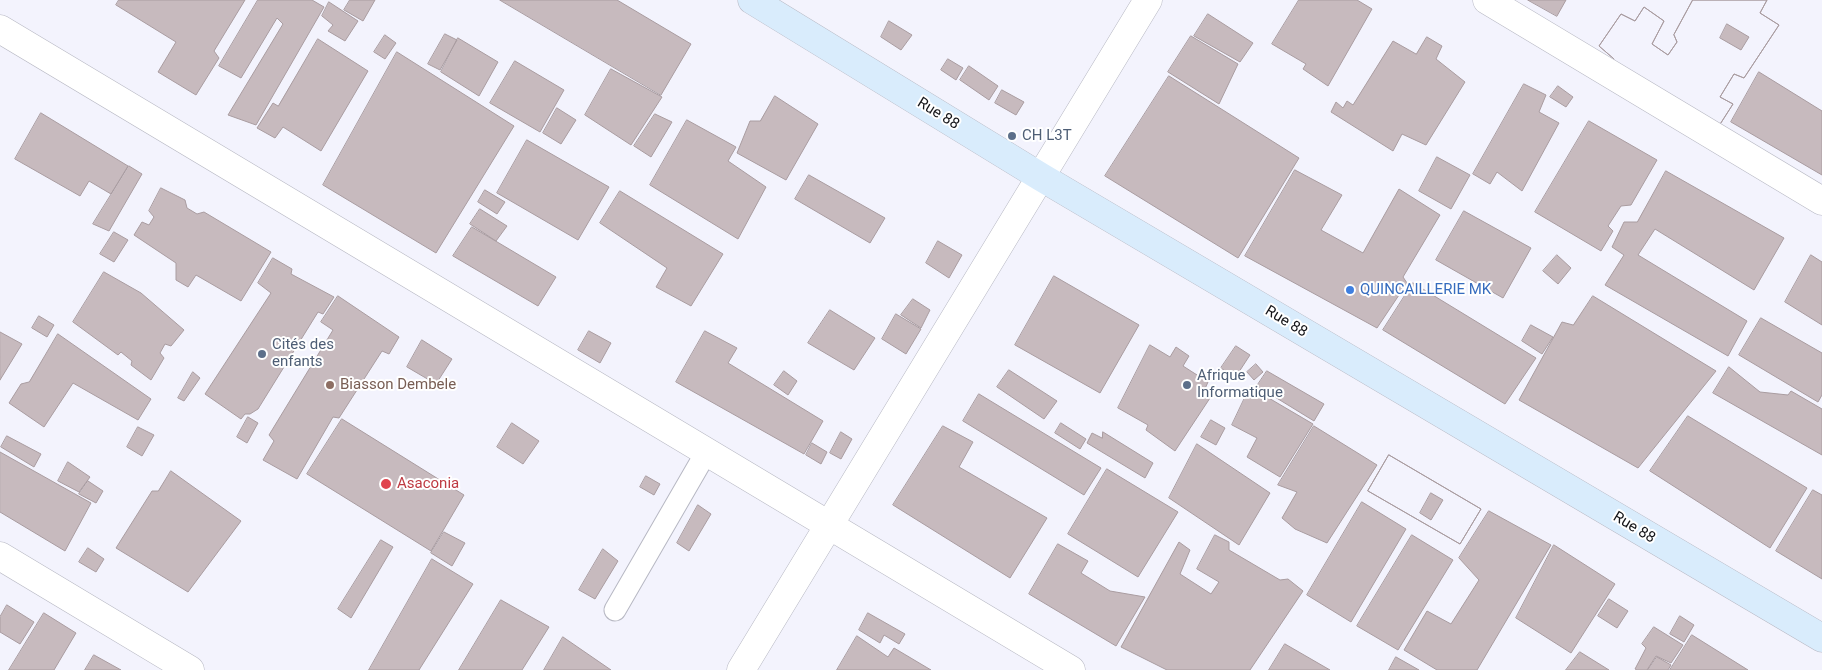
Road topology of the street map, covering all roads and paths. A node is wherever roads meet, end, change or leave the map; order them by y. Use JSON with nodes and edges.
{"nodes":[{"id":1,"x":752,"y":0,"type":"edge"},
{"id":2,"x":1148,"y":0,"type":"edge"},
{"id":3,"x":1487,"y":0,"type":"edge"},
{"id":4,"x":0,"y":29,"type":"edge"},
{"id":5,"x":1040,"y":177,"type":"junction"},
{"id":6,"x":1822,"y":201,"type":"edge"},
{"id":7,"x":707,"y":451,"type":"junction"},
{"id":8,"x":829,"y":525,"type":"junction"},
{"id":9,"x":0,"y":556,"type":"edge"},
{"id":10,"x":615,"y":610,"type":"dead end"},
{"id":11,"x":1822,"y":638,"type":"edge"},
{"id":12,"x":190,"y":670,"type":"edge"},
{"id":13,"x":740,"y":670,"type":"edge"},
{"id":14,"x":1071,"y":670,"type":"edge"}],
"edges":[{"from":1,"to":5,"type":"main road","name":"Rue 88"},
{"from":2,"to":5,"type":"street"},
{"from":3,"to":6,"type":"street"},
{"from":4,"to":7,"type":"street"},
{"from":5,"to":8,"type":"street"},
{"from":5,"to":11,"type":"main road","name":"Rue 88"},
{"from":7,"to":8,"type":"street"},
{"from":7,"to":10,"type":"lane"},
{"from":8,"to":13,"type":"street"},
{"from":8,"to":14,"type":"street"},
{"from":9,"to":12,"type":"street"}]}
